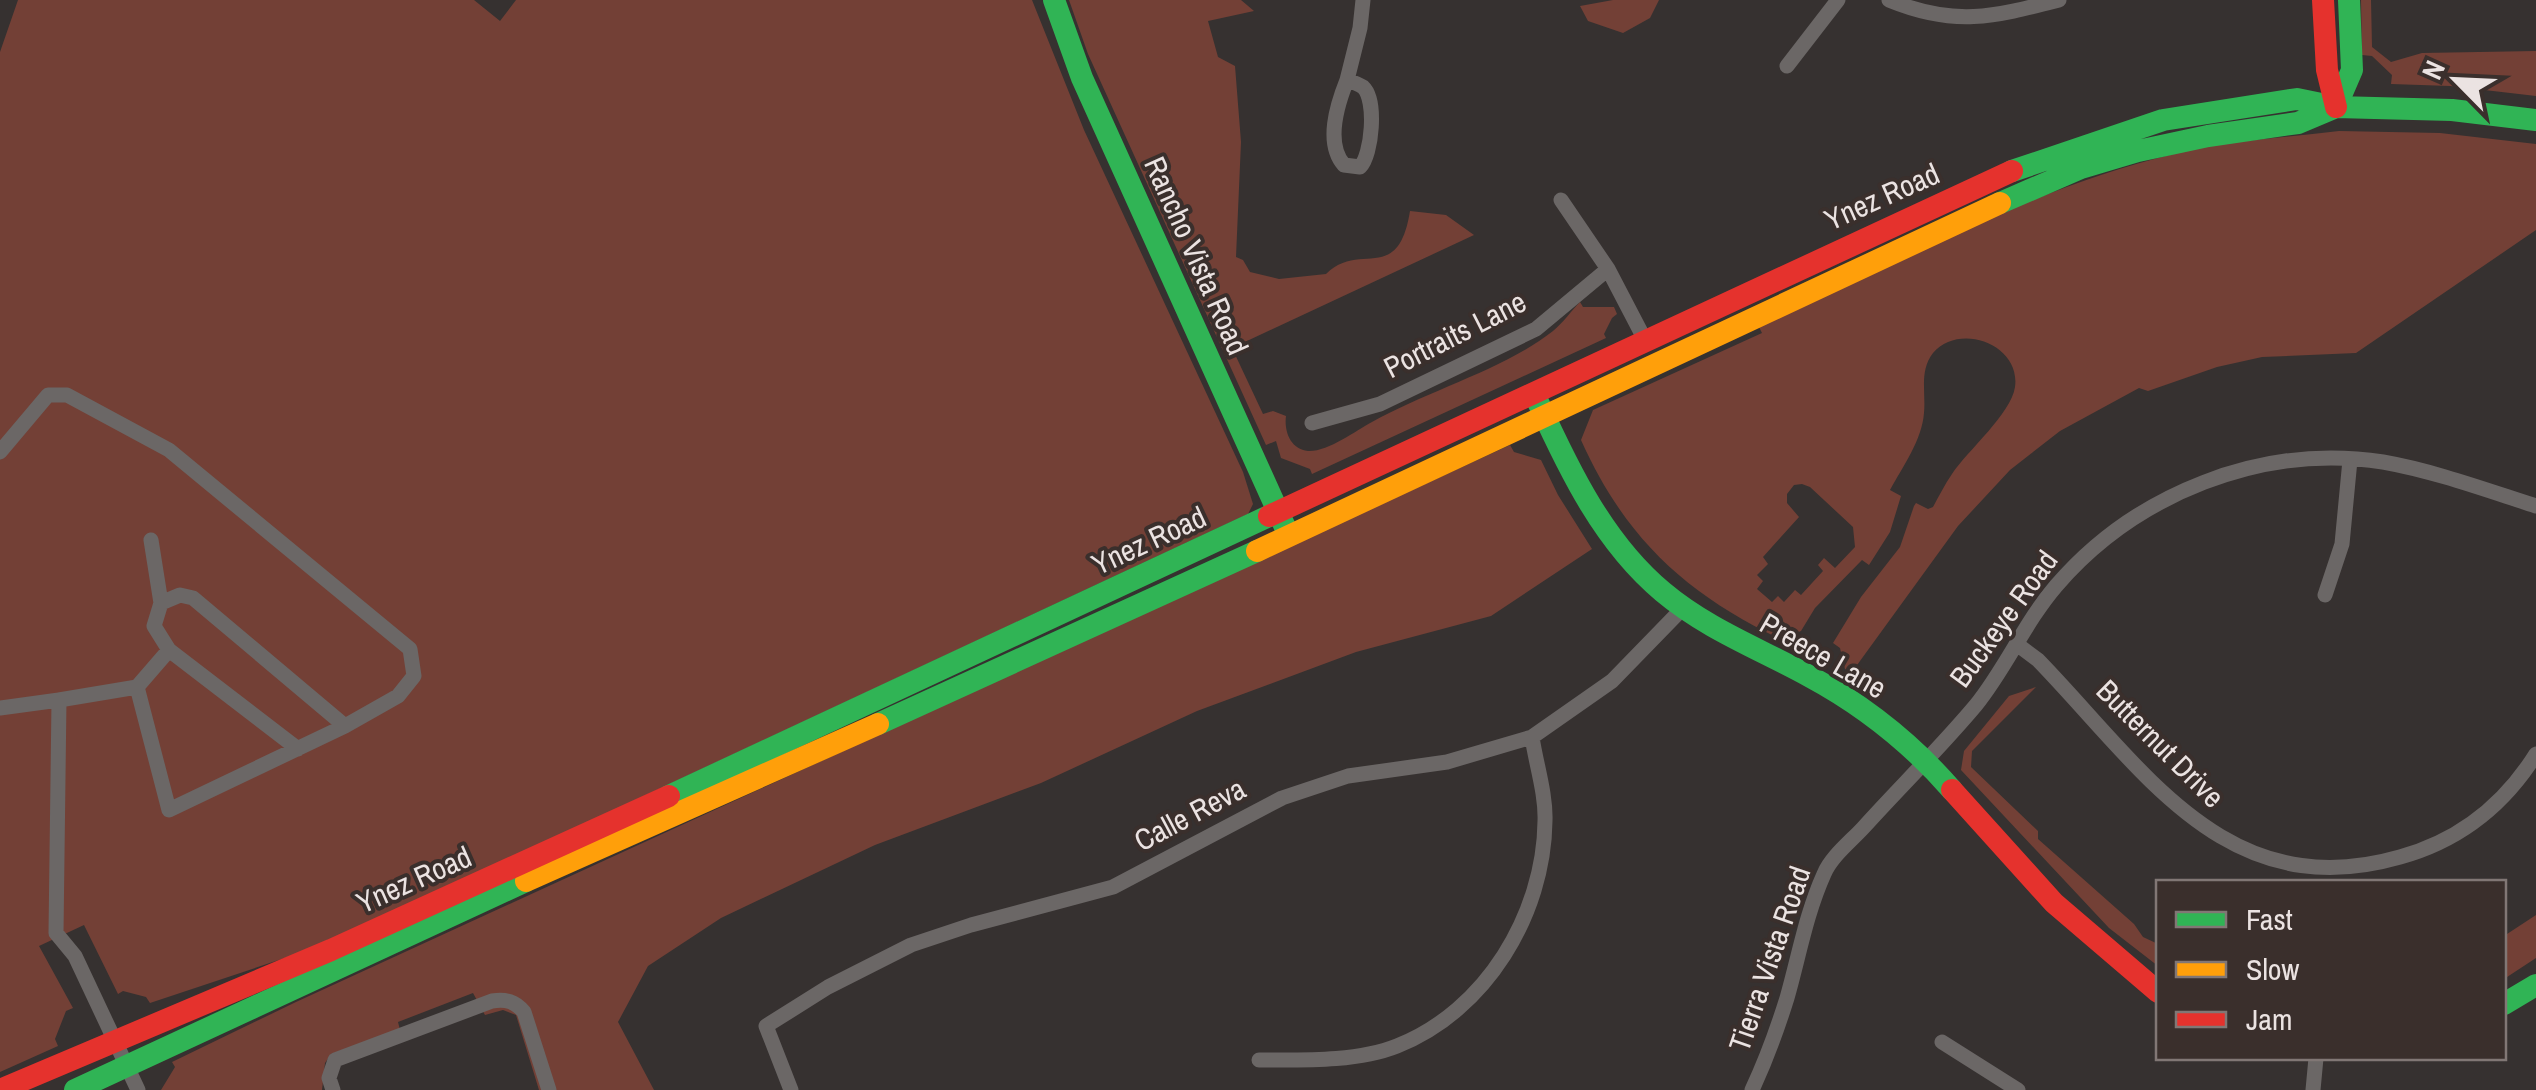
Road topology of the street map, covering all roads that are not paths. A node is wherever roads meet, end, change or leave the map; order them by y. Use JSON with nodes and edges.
{"nodes":[{"id":1,"x":1054,"y":0,"type":"edge"},
{"id":2,"x":1362,"y":0,"type":"edge"},
{"id":3,"x":1838,"y":0,"type":"edge"},
{"id":4,"x":1889,"y":0,"type":"edge"},
{"id":5,"x":2059,"y":0,"type":"edge"},
{"id":6,"x":2324,"y":0,"type":"edge"},
{"id":7,"x":2349,"y":0,"type":"edge"},
{"id":8,"x":1788,"y":66,"type":"dead end"},
{"id":9,"x":1347,"y":80,"type":"junction"},
{"id":10,"x":2336,"y":107,"type":"junction"},
{"id":11,"x":2536,"y":120,"type":"edge"},
{"id":12,"x":1561,"y":200,"type":"dead end"},
{"id":13,"x":1608,"y":269,"type":"junction"},
{"id":14,"x":1645,"y":340,"type":"junction"},
{"id":15,"x":1534,"y":392,"type":"junction"},
{"id":16,"x":1544,"y":416,"type":"junction"},
{"id":17,"x":1312,"y":423,"type":"dead end"},
{"id":18,"x":0,"y":452,"type":"edge"},
{"id":19,"x":2350,"y":460,"type":"junction"},
{"id":20,"x":2536,"y":506,"type":"edge"},
{"id":21,"x":1284,"y":524,"type":"junction"},
{"id":22,"x":151,"y":540,"type":"dead end"},
{"id":23,"x":2325,"y":596,"type":"dead end"},
{"id":24,"x":162,"y":603,"type":"junction"},
{"id":25,"x":1682,"y":608,"type":"junction"},
{"id":26,"x":2018,"y":646,"type":"junction"},
{"id":27,"x":169,"y":650,"type":"junction"},
{"id":28,"x":137,"y":687,"type":"junction"},
{"id":29,"x":59,"y":700,"type":"junction"},
{"id":30,"x":0,"y":708,"type":"edge"},
{"id":31,"x":345,"y":726,"type":"junction"},
{"id":32,"x":1532,"y":737,"type":"junction"},
{"id":33,"x":298,"y":748,"type":"junction"},
{"id":34,"x":2536,"y":754,"type":"edge"},
{"id":35,"x":1924,"y":760,"type":"junction"},
{"id":36,"x":2536,"y":985,"type":"edge"},
{"id":37,"x":2156,"y":990,"type":"edge"},
{"id":38,"x":2506,"y":1003,"type":"edge"},
{"id":39,"x":114,"y":1039,"type":"junction"},
{"id":40,"x":1942,"y":1042,"type":"dead end"},
{"id":41,"x":1259,"y":1060,"type":"dead end"},
{"id":42,"x":2316,"y":1060,"type":"edge"},
{"id":43,"x":127,"y":1066,"type":"junction"},
{"id":44,"x":0,"y":1090,"type":"edge"},
{"id":45,"x":75,"y":1090,"type":"edge"},
{"id":46,"x":138,"y":1090,"type":"edge"},
{"id":47,"x":333,"y":1090,"type":"edge"},
{"id":48,"x":549,"y":1090,"type":"edge"},
{"id":49,"x":791,"y":1090,"type":"edge"},
{"id":50,"x":1752,"y":1090,"type":"edge"},
{"id":51,"x":2018,"y":1090,"type":"edge"},
{"id":52,"x":2313,"y":1090,"type":"edge"}],
"edges":[{"from":1,"to":21,"type":"main road","name":"Rancho Vista Road"},
{"from":2,"to":9,"type":"street"},
{"from":3,"to":8,"type":"street"},
{"from":4,"to":5,"type":"street"},
{"from":6,"to":10,"type":"main road"},
{"from":7,"to":10,"type":"main road"},
{"from":9,"to":9,"type":"street"},
{"from":10,"to":11,"type":"main road","name":"Ynez Road"},
{"from":10,"to":14,"type":"main road","name":"Ynez Road"},
{"from":10,"to":16,"type":"main road","name":"Ynez Road"},
{"from":12,"to":13,"type":"street"},
{"from":13,"to":14,"type":"street"},
{"from":13,"to":17,"type":"street","name":"Portraits Lane"},
{"from":14,"to":15,"type":"main road","name":"Ynez Road"},
{"from":15,"to":16,"type":"main road","name":"Preece Lane"},
{"from":15,"to":21,"type":"main road","name":"Ynez Road"},
{"from":16,"to":21,"type":"main road","name":"Ynez Road"},
{"from":16,"to":25,"type":"main road","name":"Preece Lane"},
{"from":18,"to":31,"type":"street"},
{"from":19,"to":20,"type":"street","name":"Buckeye Road"},
{"from":19,"to":23,"type":"street"},
{"from":19,"to":26,"type":"street","name":"Buckeye Road"},
{"from":21,"to":39,"type":"main road","name":"Ynez Road"},
{"from":21,"to":43,"type":"main road","name":"Ynez Road"},
{"from":22,"to":24,"type":"street"},
{"from":24,"to":27,"type":"street"},
{"from":24,"to":31,"type":"street"},
{"from":25,"to":32,"type":"street","name":"Calle Reva"},
{"from":25,"to":35,"type":"main road","name":"Preece Lane"},
{"from":26,"to":34,"type":"street","name":"Butternut Drive"},
{"from":26,"to":35,"type":"street","name":"Buckeye Road"},
{"from":27,"to":28,"type":"street"},
{"from":27,"to":33,"type":"street"},
{"from":28,"to":29,"type":"street"},
{"from":28,"to":33,"type":"street"},
{"from":29,"to":30,"type":"street"},
{"from":29,"to":39,"type":"street"},
{"from":31,"to":33,"type":"street"},
{"from":32,"to":41,"type":"street"},
{"from":32,"to":49,"type":"street","name":"Calle Reva"},
{"from":35,"to":37,"type":"main road","name":"Preece Lane"},
{"from":35,"to":50,"type":"street","name":"Tierra Vista Road"},
{"from":36,"to":38,"type":"main road"},
{"from":39,"to":43,"type":"street"},
{"from":39,"to":44,"type":"main road","name":"Ynez Road"},
{"from":40,"to":51,"type":"street"},
{"from":42,"to":52,"type":"street"},
{"from":43,"to":45,"type":"main road","name":"Ynez Road"},
{"from":43,"to":46,"type":"street"},
{"from":47,"to":48,"type":"street"}]}
